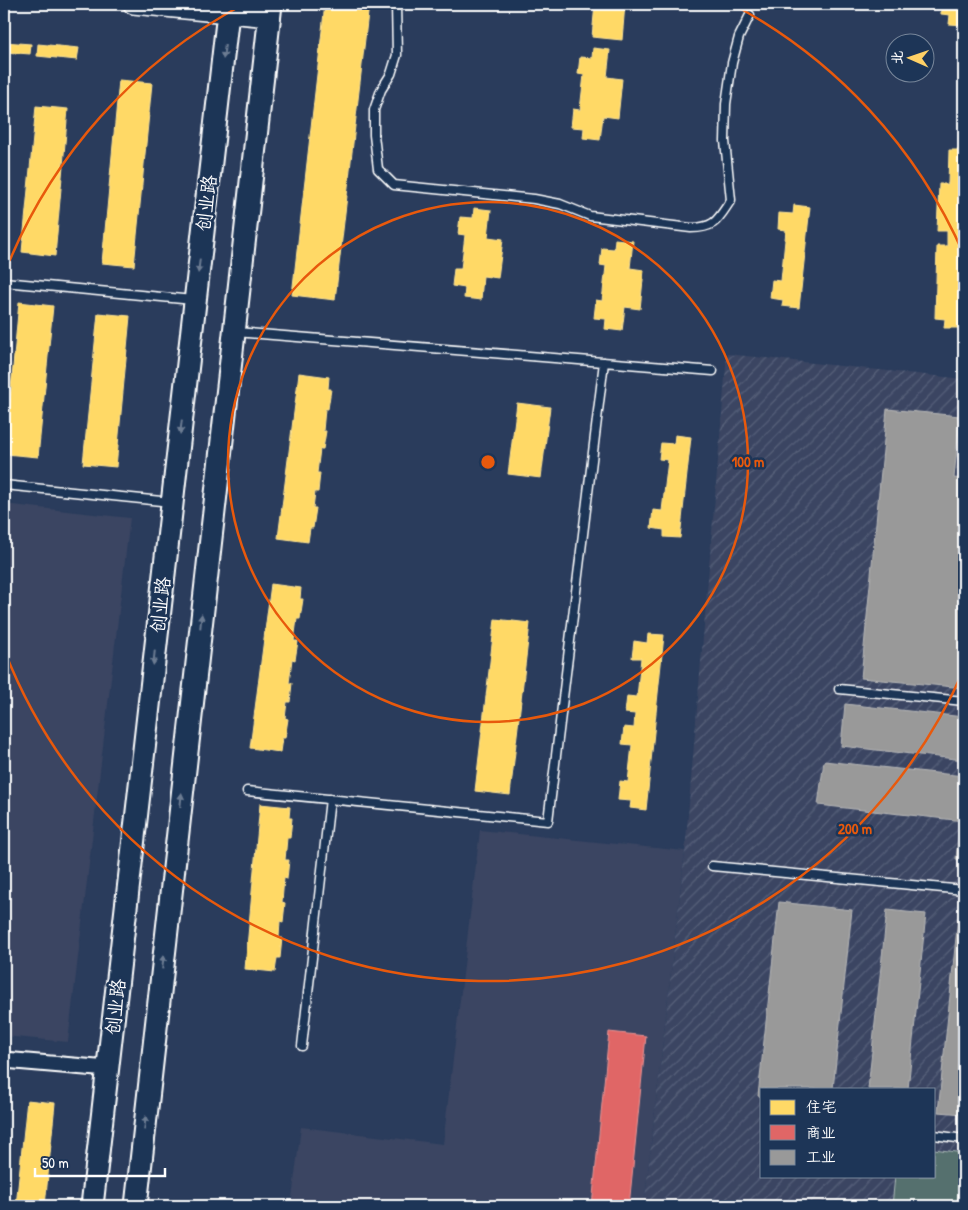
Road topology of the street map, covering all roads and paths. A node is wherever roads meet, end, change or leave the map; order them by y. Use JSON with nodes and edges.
{"nodes":[{"id":1,"x":133,"y":4,"type":"edge"},
{"id":2,"x":396,"y":4,"type":"edge"},
{"id":3,"x":229,"y":8,"type":"edge"},
{"id":4,"x":270,"y":10,"type":"edge"},
{"id":5,"x":750,"y":15,"type":"dead end"},
{"id":6,"x":4,"y":282,"type":"edge"},
{"id":7,"x":195,"y":301,"type":"junction"},
{"id":8,"x":234,"y":332,"type":"junction"},
{"id":9,"x":604,"y":362,"type":"junction"},
{"id":10,"x":712,"y":371,"type":"dead end"},
{"id":11,"x":4,"y":485,"type":"edge"},
{"id":12,"x":172,"y":502,"type":"junction"},
{"id":13,"x":839,"y":689,"type":"dead end"},
{"id":14,"x":964,"y":701,"type":"edge"},
{"id":15,"x":247,"y":791,"type":"dead end"},
{"id":16,"x":330,"y":799,"type":"junction"},
{"id":17,"x":712,"y":866,"type":"dead end"},
{"id":18,"x":964,"y":890,"type":"edge"},
{"id":19,"x":302,"y":1046,"type":"dead end"},
{"id":20,"x":4,"y":1060,"type":"edge"},
{"id":21,"x":108,"y":1069,"type":"junction"},
{"id":22,"x":936,"y":1136,"type":"edge"},
{"id":23,"x":964,"y":1138,"type":"edge"},
{"id":24,"x":92,"y":1206,"type":"edge"},
{"id":25,"x":136,"y":1206,"type":"edge"}],
"edges":[{"from":1,"to":3,"type":"street"},
{"from":2,"to":5,"type":"lane"},
{"from":3,"to":4,"type":"street"},
{"from":3,"to":7,"type":"main road","name":"创业路","one_way":true},
{"from":4,"to":8,"type":"main road"},
{"from":6,"to":7,"type":"lane"},
{"from":7,"to":12,"type":"main road","name":"创业路","one_way":true},
{"from":8,"to":9,"type":"lane"},
{"from":25,"to":8,"type":"main road","one_way":true},
{"from":9,"to":10,"type":"lane"},
{"from":9,"to":16,"type":"lane"},
{"from":11,"to":12,"type":"lane"},
{"from":12,"to":21,"type":"main road","name":"创业路","one_way":true},
{"from":13,"to":14,"type":"lane"},
{"from":15,"to":16,"type":"lane"},
{"from":16,"to":19,"type":"lane"},
{"from":17,"to":18,"type":"lane"},
{"from":20,"to":21,"type":"street"},
{"from":21,"to":24,"type":"main road","name":"创业路"},
{"from":22,"to":23,"type":"lane"}]}
